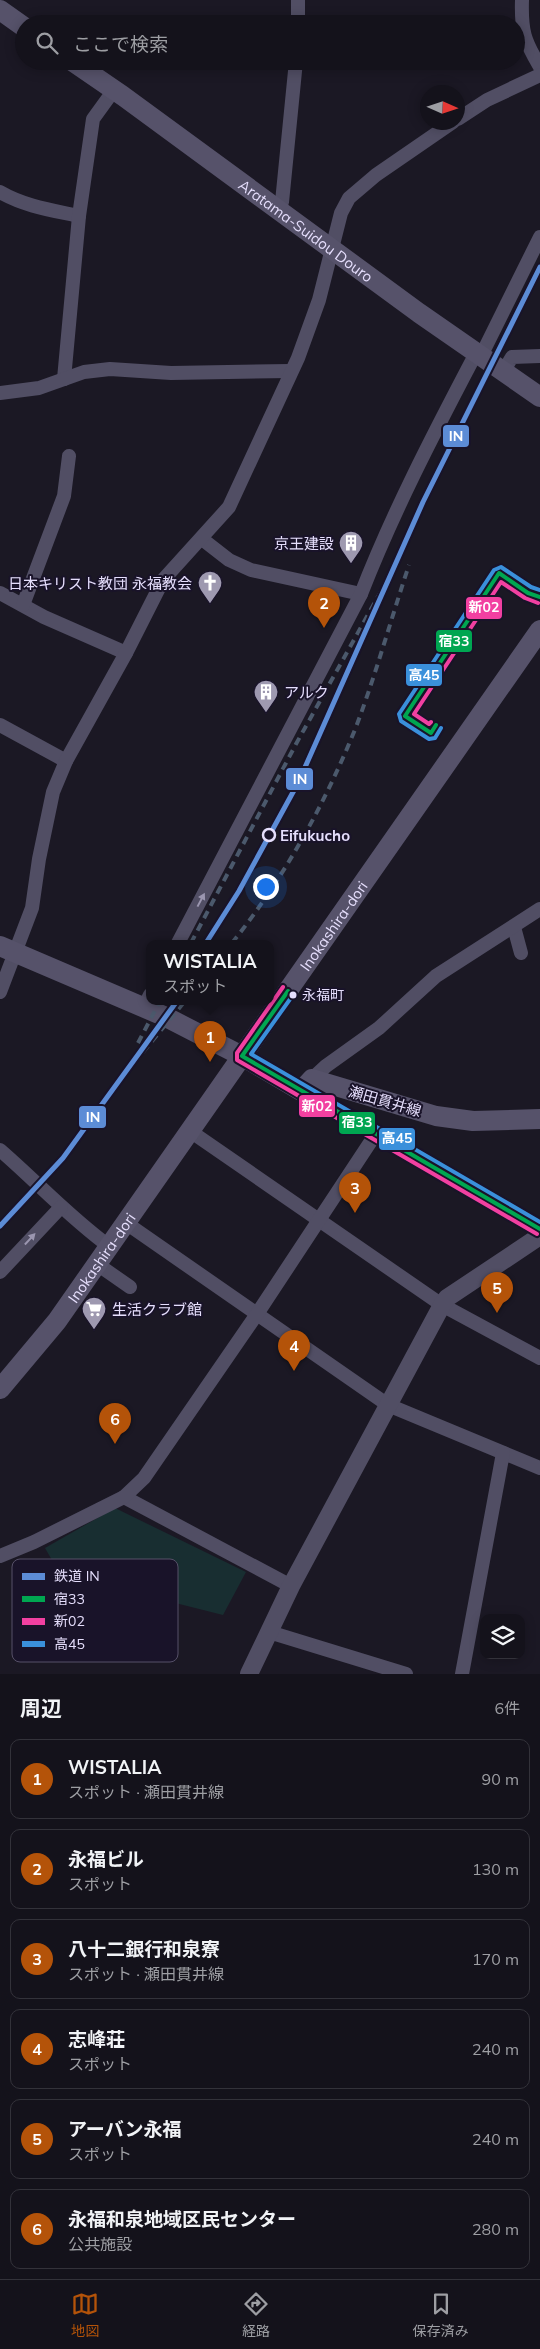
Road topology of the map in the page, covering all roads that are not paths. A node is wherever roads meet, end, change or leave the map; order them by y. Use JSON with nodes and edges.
{"nodes":[{"id":1,"x":298,"y":0,"type":"edge"},
{"id":2,"x":522,"y":0,"type":"edge"},
{"id":3,"x":0,"y":10,"type":"edge"},
{"id":4,"x":298,"y":15,"type":"edge"},
{"id":5,"x":521,"y":15,"type":"edge"},
{"id":6,"x":15,"y":21,"type":"edge"},
{"id":7,"x":525,"y":39,"type":"edge"},
{"id":8,"x":540,"y":67,"type":"edge"},
{"id":9,"x":85,"y":70,"type":"edge"},
{"id":10,"x":295,"y":70,"type":"edge"},
{"id":11,"x":540,"y":75,"type":"edge"},
{"id":12,"x":114,"y":90,"type":"junction"},
{"id":13,"x":465,"y":115,"type":"edge"},
{"id":14,"x":441,"y":130,"type":"edge"},
{"id":15,"x":0,"y":192,"type":"edge"},
{"id":16,"x":274,"y":209,"type":"junction"},
{"id":17,"x":79,"y":216,"type":"junction"},
{"id":18,"x":540,"y":237,"type":"edge"},
{"id":19,"x":331,"y":250,"type":"junction"},
{"id":20,"x":480,"y":355,"type":"junction"},
{"id":21,"x":540,"y":356,"type":"edge"},
{"id":22,"x":290,"y":372,"type":"junction"},
{"id":23,"x":503,"y":372,"type":"junction"},
{"id":24,"x":64,"y":379,"type":"junction"},
{"id":25,"x":0,"y":393,"type":"edge"},
{"id":26,"x":540,"y":397,"type":"edge"},
{"id":27,"x":69,"y":456,"type":"dead end"},
{"id":28,"x":202,"y":539,"type":"junction"},
{"id":29,"x":0,"y":593,"type":"edge"},
{"id":30,"x":361,"y":594,"type":"junction"},
{"id":31,"x":23,"y":605,"type":"junction"},
{"id":32,"x":540,"y":630,"type":"edge"},
{"id":33,"x":126,"y":653,"type":"junction"},
{"id":34,"x":0,"y":725,"type":"edge"},
{"id":35,"x":66,"y":761,"type":"junction"},
{"id":36,"x":540,"y":909,"type":"edge"},
{"id":37,"x":514,"y":927,"type":"junction"},
{"id":38,"x":180,"y":940,"type":"edge"},
{"id":39,"x":8,"y":949,"type":"edge"},
{"id":40,"x":521,"y":953,"type":"dead end"},
{"id":41,"x":0,"y":992,"type":"edge"},
{"id":42,"x":146,"y":1001,"type":"edge"},
{"id":43,"x":154,"y":1005,"type":"edge"},
{"id":44,"x":242,"y":1056,"type":"junction"},
{"id":45,"x":306,"y":1085,"type":"junction"},
{"id":46,"x":540,"y":1119,"type":"edge"},
{"id":47,"x":190,"y":1131,"type":"junction"},
{"id":48,"x":375,"y":1135,"type":"junction"},
{"id":49,"x":0,"y":1150,"type":"edge"},
{"id":50,"x":61,"y":1207,"type":"junction"},
{"id":51,"x":319,"y":1220,"type":"junction"},
{"id":52,"x":126,"y":1222,"type":"junction"},
{"id":53,"x":540,"y":1229,"type":"edge"},
{"id":54,"x":540,"y":1236,"type":"edge"},
{"id":55,"x":110,"y":1247,"type":"junction"},
{"id":56,"x":97,"y":1264,"type":"junction"},
{"id":57,"x":0,"y":1272,"type":"edge"},
{"id":58,"x":130,"y":1286,"type":"dead end"},
{"id":59,"x":442,"y":1305,"type":"junction"},
{"id":60,"x":257,"y":1314,"type":"junction"},
{"id":61,"x":540,"y":1358,"type":"edge"},
{"id":62,"x":0,"y":1389,"type":"edge"},
{"id":63,"x":388,"y":1405,"type":"junction"},
{"id":64,"x":502,"y":1453,"type":"junction"},
{"id":65,"x":540,"y":1468,"type":"edge"},
{"id":66,"x":124,"y":1498,"type":"junction"},
{"id":67,"x":0,"y":1556,"type":"edge"},
{"id":68,"x":291,"y":1586,"type":"junction"},
{"id":69,"x":269,"y":1632,"type":"junction"},
{"id":70,"x":379,"y":1670,"type":"edge"},
{"id":71,"x":249,"y":1674,"type":"edge"},
{"id":72,"x":406,"y":1674,"type":"edge"},
{"id":73,"x":462,"y":1674,"type":"edge"}],
"edges":[{"from":1,"to":4,"type":"street"},
{"from":2,"to":5,"type":"street"},
{"from":3,"to":6,"type":"main road"},
{"from":7,"to":8,"type":"street"},
{"from":9,"to":12,"type":"main road","name":"Aratama-Suidou Douro"},
{"from":10,"to":16,"type":"street"},
{"from":11,"to":13,"type":"street"},
{"from":12,"to":16,"type":"main road","name":"Aratama-Suidou Douro"},
{"from":12,"to":17,"type":"street"},
{"from":14,"to":19,"type":"street"},
{"from":15,"to":17,"type":"street"},
{"from":16,"to":19,"type":"main road","name":"Aratama-Suidou Douro"},
{"from":17,"to":24,"type":"street"},
{"from":18,"to":20,"type":"street"},
{"from":19,"to":20,"type":"main road","name":"Aratama-Suidou Douro"},
{"from":19,"to":22,"type":"street"},
{"from":20,"to":23,"type":"main road","name":"Aratama-Suidou Douro"},
{"from":20,"to":30,"type":"street"},
{"from":21,"to":23,"type":"street"},
{"from":22,"to":24,"type":"street"},
{"from":22,"to":28,"type":"street"},
{"from":23,"to":26,"type":"main road","name":"Aratama-Suidou Douro"},
{"from":24,"to":25,"type":"street"},
{"from":27,"to":31,"type":"street"},
{"from":28,"to":30,"type":"street"},
{"from":28,"to":33,"type":"street"},
{"from":29,"to":31,"type":"street"},
{"from":38,"to":30,"type":"street","one_way":true},
{"from":31,"to":33,"type":"street"},
{"from":32,"to":44,"type":"main road","name":"Inokashira-dori"},
{"from":33,"to":35,"type":"street"},
{"from":34,"to":35,"type":"street"},
{"from":35,"to":39,"type":"street"},
{"from":36,"to":37,"type":"street"},
{"from":37,"to":40,"type":"street"},
{"from":37,"to":45,"type":"street"},
{"from":39,"to":41,"type":"street"},
{"from":39,"to":42,"type":"main road","name":"瀬田貫井線"},
{"from":43,"to":44,"type":"main road","name":"瀬田貫井線"},
{"from":44,"to":45,"type":"main road","name":"瀬田貫井線"},
{"from":44,"to":47,"type":"main road","name":"Inokashira-dori"},
{"from":45,"to":46,"type":"main road","name":"瀬田貫井線"},
{"from":45,"to":48,"type":"street"},
{"from":47,"to":51,"type":"street"},
{"from":47,"to":52,"type":"main road","name":"Inokashira-dori"},
{"from":48,"to":51,"type":"street"},
{"from":48,"to":53,"type":"street"},
{"from":49,"to":50,"type":"street"},
{"from":50,"to":55,"type":"street"},
{"from":57,"to":50,"type":"street","one_way":true},
{"from":51,"to":59,"type":"street"},
{"from":51,"to":60,"type":"street"},
{"from":52,"to":55,"type":"main road","name":"Inokashira-dori"},
{"from":52,"to":60,"type":"street"},
{"from":54,"to":59,"type":"street"},
{"from":55,"to":56,"type":"main road","name":"Inokashira-dori"},
{"from":56,"to":58,"type":"street"},
{"from":56,"to":62,"type":"main road","name":"Inokashira-dori"},
{"from":59,"to":61,"type":"street"},
{"from":59,"to":63,"type":"street"},
{"from":60,"to":63,"type":"street"},
{"from":60,"to":66,"type":"street"},
{"from":63,"to":64,"type":"street"},
{"from":63,"to":68,"type":"street"},
{"from":64,"to":65,"type":"street"},
{"from":64,"to":73,"type":"street"},
{"from":66,"to":67,"type":"street"},
{"from":66,"to":68,"type":"street"},
{"from":68,"to":69,"type":"street"},
{"from":69,"to":70,"type":"street"},
{"from":69,"to":71,"type":"street"},
{"from":70,"to":72,"type":"street"}]}
